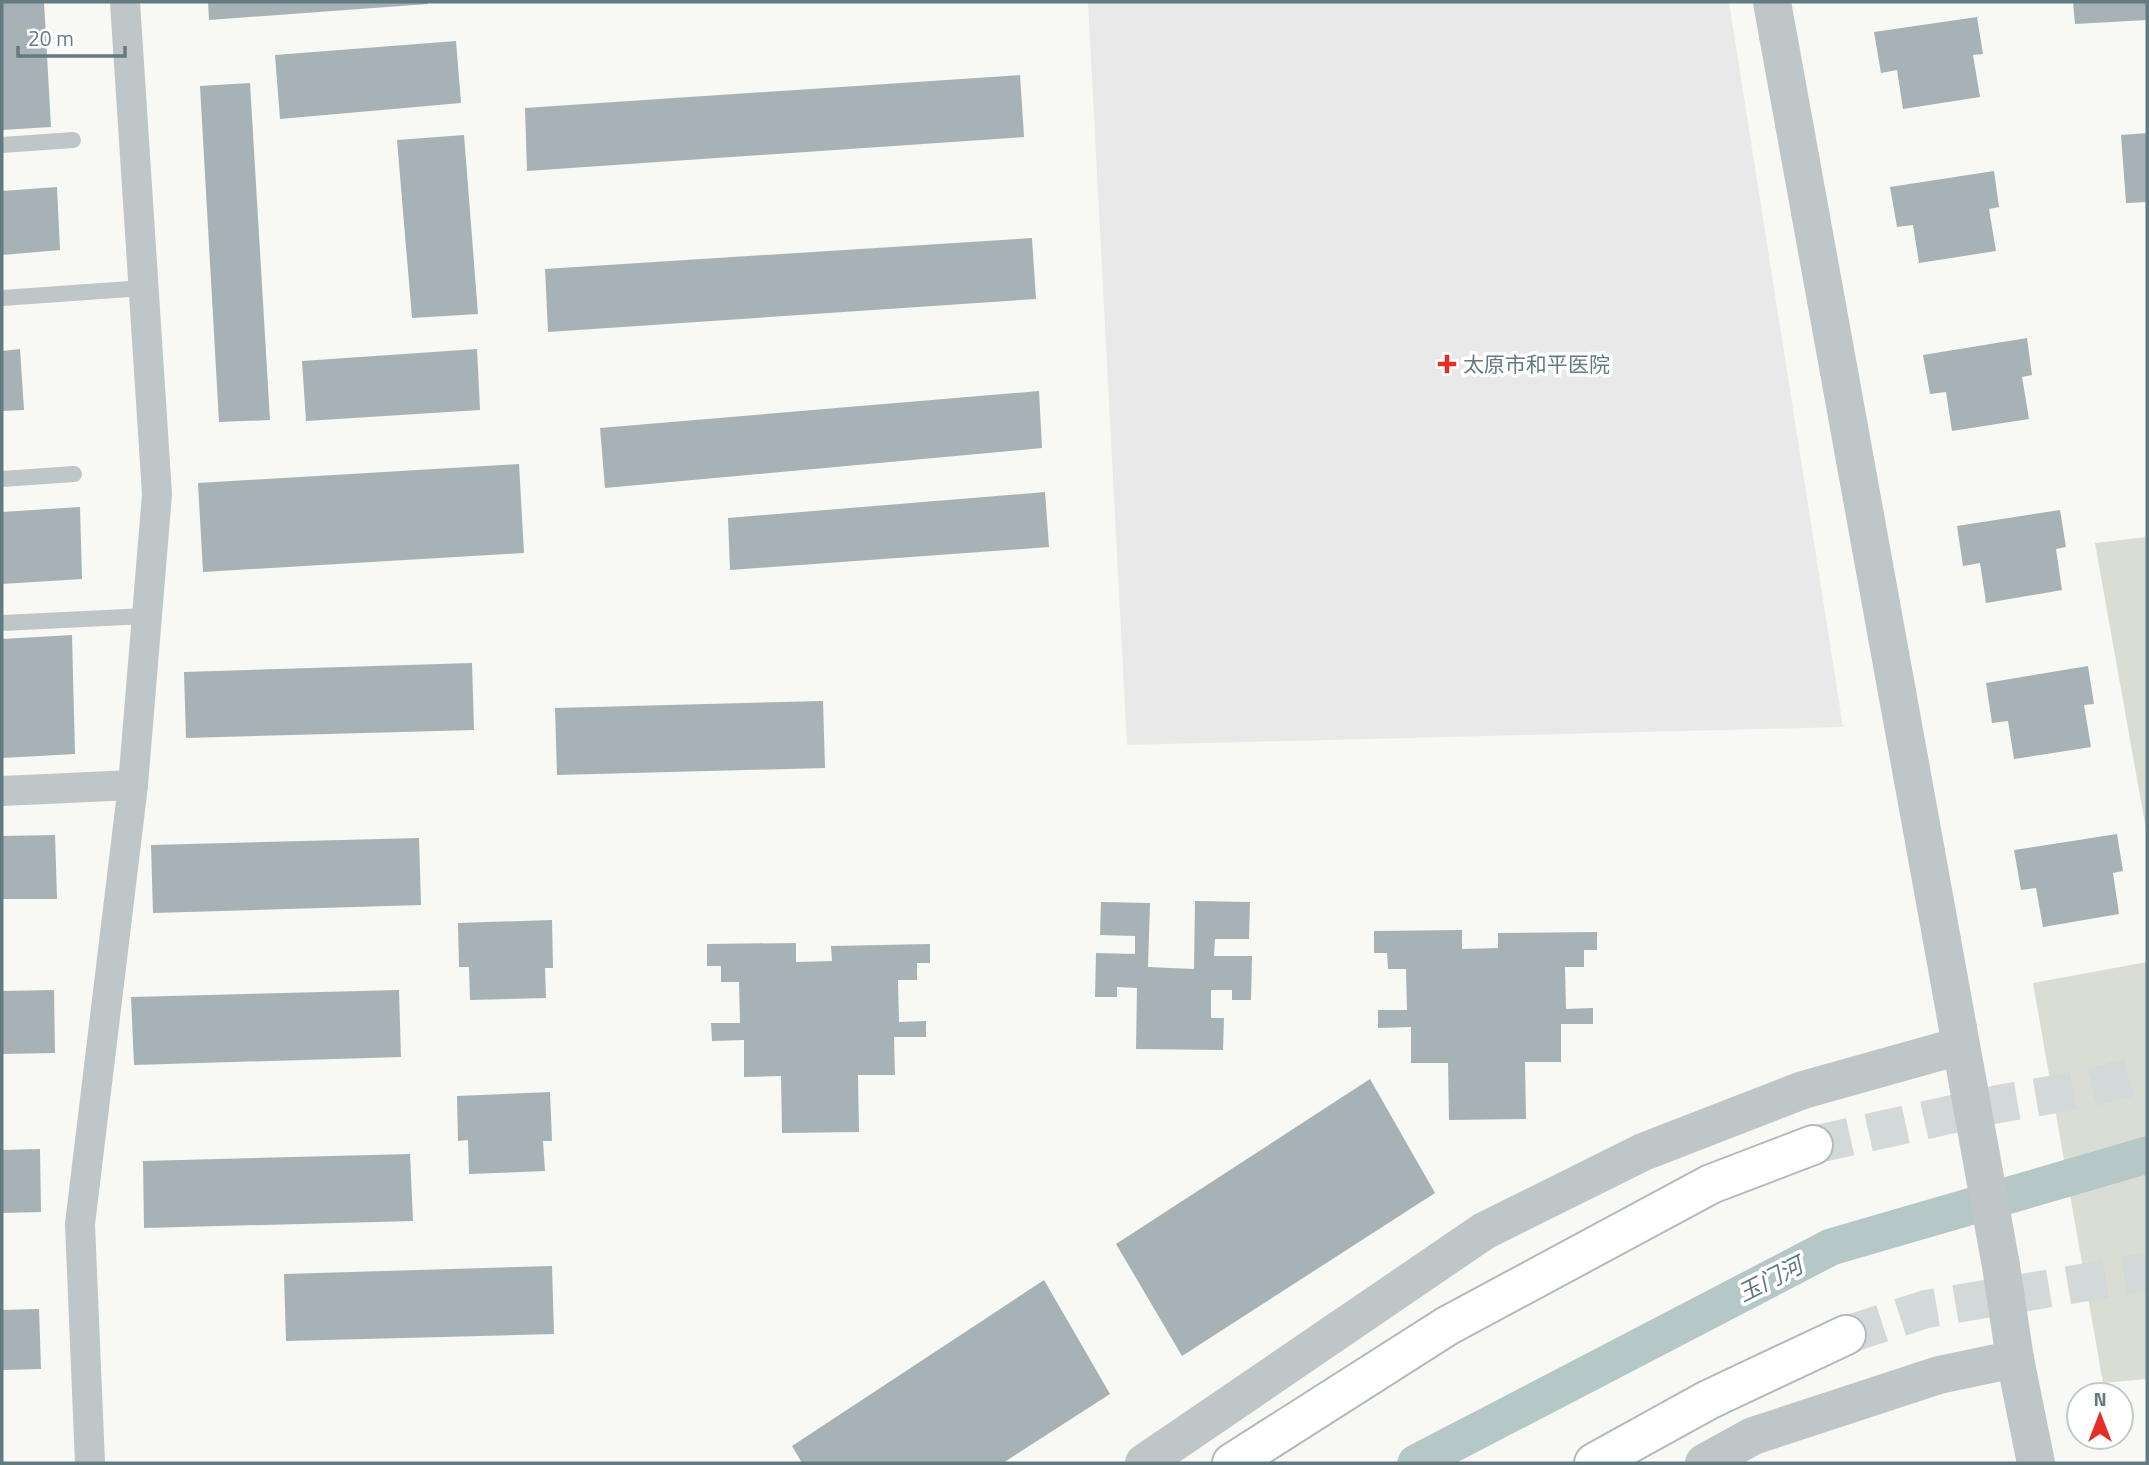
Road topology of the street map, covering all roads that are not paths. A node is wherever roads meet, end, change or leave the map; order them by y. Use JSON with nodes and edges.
{"nodes":[{"id":1,"x":125,"y":2,"type":"edge"},
{"id":2,"x":1772,"y":2,"type":"edge"},
{"id":3,"x":73,"y":140,"type":"dead end"},
{"id":4,"x":2,"y":145,"type":"edge"},
{"id":5,"x":144,"y":288,"type":"junction"},
{"id":6,"x":2,"y":298,"type":"edge"},
{"id":7,"x":74,"y":474,"type":"dead end"},
{"id":8,"x":2,"y":479,"type":"edge"},
{"id":9,"x":147,"y":616,"type":"junction"},
{"id":10,"x":2,"y":623,"type":"edge"},
{"id":11,"x":133,"y":785,"type":"junction"},
{"id":12,"x":2,"y":791,"type":"edge"},
{"id":13,"x":1960,"y":1046,"type":"junction"},
{"id":14,"x":1813,"y":1145,"type":"tunnel mouth"},
{"id":15,"x":1846,"y":1335,"type":"tunnel mouth"},
{"id":16,"x":2015,"y":1359,"type":"junction"},
{"id":17,"x":90,"y":1463,"type":"edge"},
{"id":18,"x":1144,"y":1463,"type":"edge"},
{"id":19,"x":1231,"y":1463,"type":"edge"},
{"id":20,"x":1594,"y":1463,"type":"edge"},
{"id":21,"x":1704,"y":1463,"type":"edge"},
{"id":22,"x":2036,"y":1463,"type":"edge"}],
"edges":[{"from":1,"to":5,"type":"street"},
{"from":2,"to":13,"type":"street"},
{"from":3,"to":4,"type":"lane"},
{"from":5,"to":6,"type":"lane"},
{"from":5,"to":9,"type":"street"},
{"from":7,"to":8,"type":"lane"},
{"from":9,"to":10,"type":"lane"},
{"from":9,"to":11,"type":"street"},
{"from":11,"to":12,"type":"street"},
{"from":11,"to":17,"type":"street"},
{"from":13,"to":16,"type":"street"},
{"from":13,"to":18,"type":"street"},
{"from":14,"to":19,"type":"main road"},
{"from":15,"to":20,"type":"main road"},
{"from":16,"to":21,"type":"street"},
{"from":16,"to":22,"type":"street"}]}
